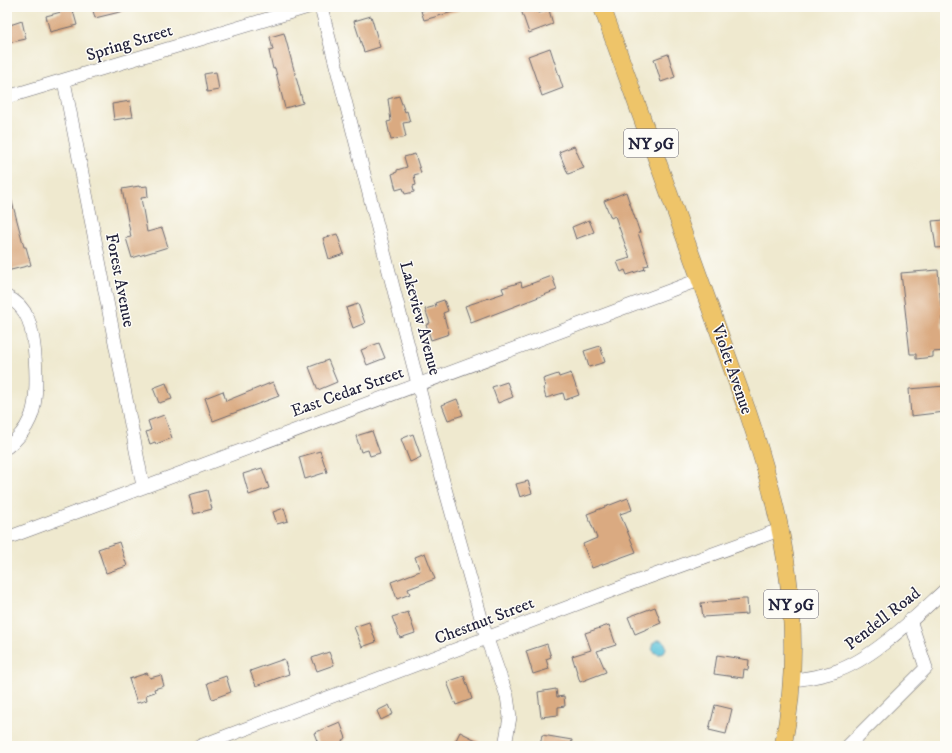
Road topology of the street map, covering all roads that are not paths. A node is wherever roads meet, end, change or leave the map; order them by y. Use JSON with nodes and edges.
{"nodes":[{"id":1,"x":308,"y":7,"type":"edge"},
{"id":2,"x":321,"y":7,"type":"edge"},
{"id":3,"x":602,"y":7,"type":"edge"},
{"id":4,"x":64,"y":81,"type":"junction"},
{"id":5,"x":7,"y":97,"type":"edge"},
{"id":6,"x":701,"y":279,"type":"junction"},
{"id":7,"x":7,"y":297,"type":"edge"},
{"id":8,"x":419,"y":383,"type":"junction"},
{"id":9,"x":7,"y":446,"type":"edge"},
{"id":10,"x":143,"y":486,"type":"junction"},
{"id":11,"x":782,"y":529,"type":"junction"},
{"id":12,"x":7,"y":538,"type":"edge"},
{"id":13,"x":945,"y":590,"type":"edge"},
{"id":14,"x":910,"y":620,"type":"junction"},
{"id":15,"x":487,"y":638,"type":"junction"},
{"id":16,"x":791,"y":680,"type":"junction"},
{"id":17,"x":200,"y":746,"type":"edge"},
{"id":18,"x":505,"y":746,"type":"edge"},
{"id":19,"x":783,"y":746,"type":"edge"},
{"id":20,"x":848,"y":746,"type":"edge"}],
"edges":[{"from":1,"to":4,"type":"street","name":"Spring Street"},
{"from":2,"to":8,"type":"street","name":"Lakeview Avenue"},
{"from":3,"to":6,"type":"main road","name":"Violet Avenue","number":"NY 9G"},
{"from":4,"to":5,"type":"street","name":"Spring Street"},
{"from":4,"to":10,"type":"street","name":"Forest Avenue"},
{"from":6,"to":8,"type":"street","name":"East Cedar Street"},
{"from":6,"to":11,"type":"main road","name":"Violet Avenue","number":"NY 9G"},
{"from":7,"to":9,"type":"street"},
{"from":8,"to":10,"type":"street","name":"East Cedar Street"},
{"from":8,"to":15,"type":"street","name":"Lakeview Avenue"},
{"from":10,"to":12,"type":"street","name":"East Cedar Street"},
{"from":11,"to":15,"type":"street","name":"Chestnut Street"},
{"from":11,"to":16,"type":"main road","name":"Violet Avenue","number":"NY 9G"},
{"from":13,"to":14,"type":"street","name":"Pendell Road"},
{"from":14,"to":16,"type":"street","name":"Pendell Road"},
{"from":14,"to":20,"type":"street"},
{"from":15,"to":17,"type":"street","name":"Chestnut Street"},
{"from":15,"to":18,"type":"street","name":"Lakeview Avenue"},
{"from":16,"to":19,"type":"main road","name":"Violet Avenue","number":"NY 9G"}]}
